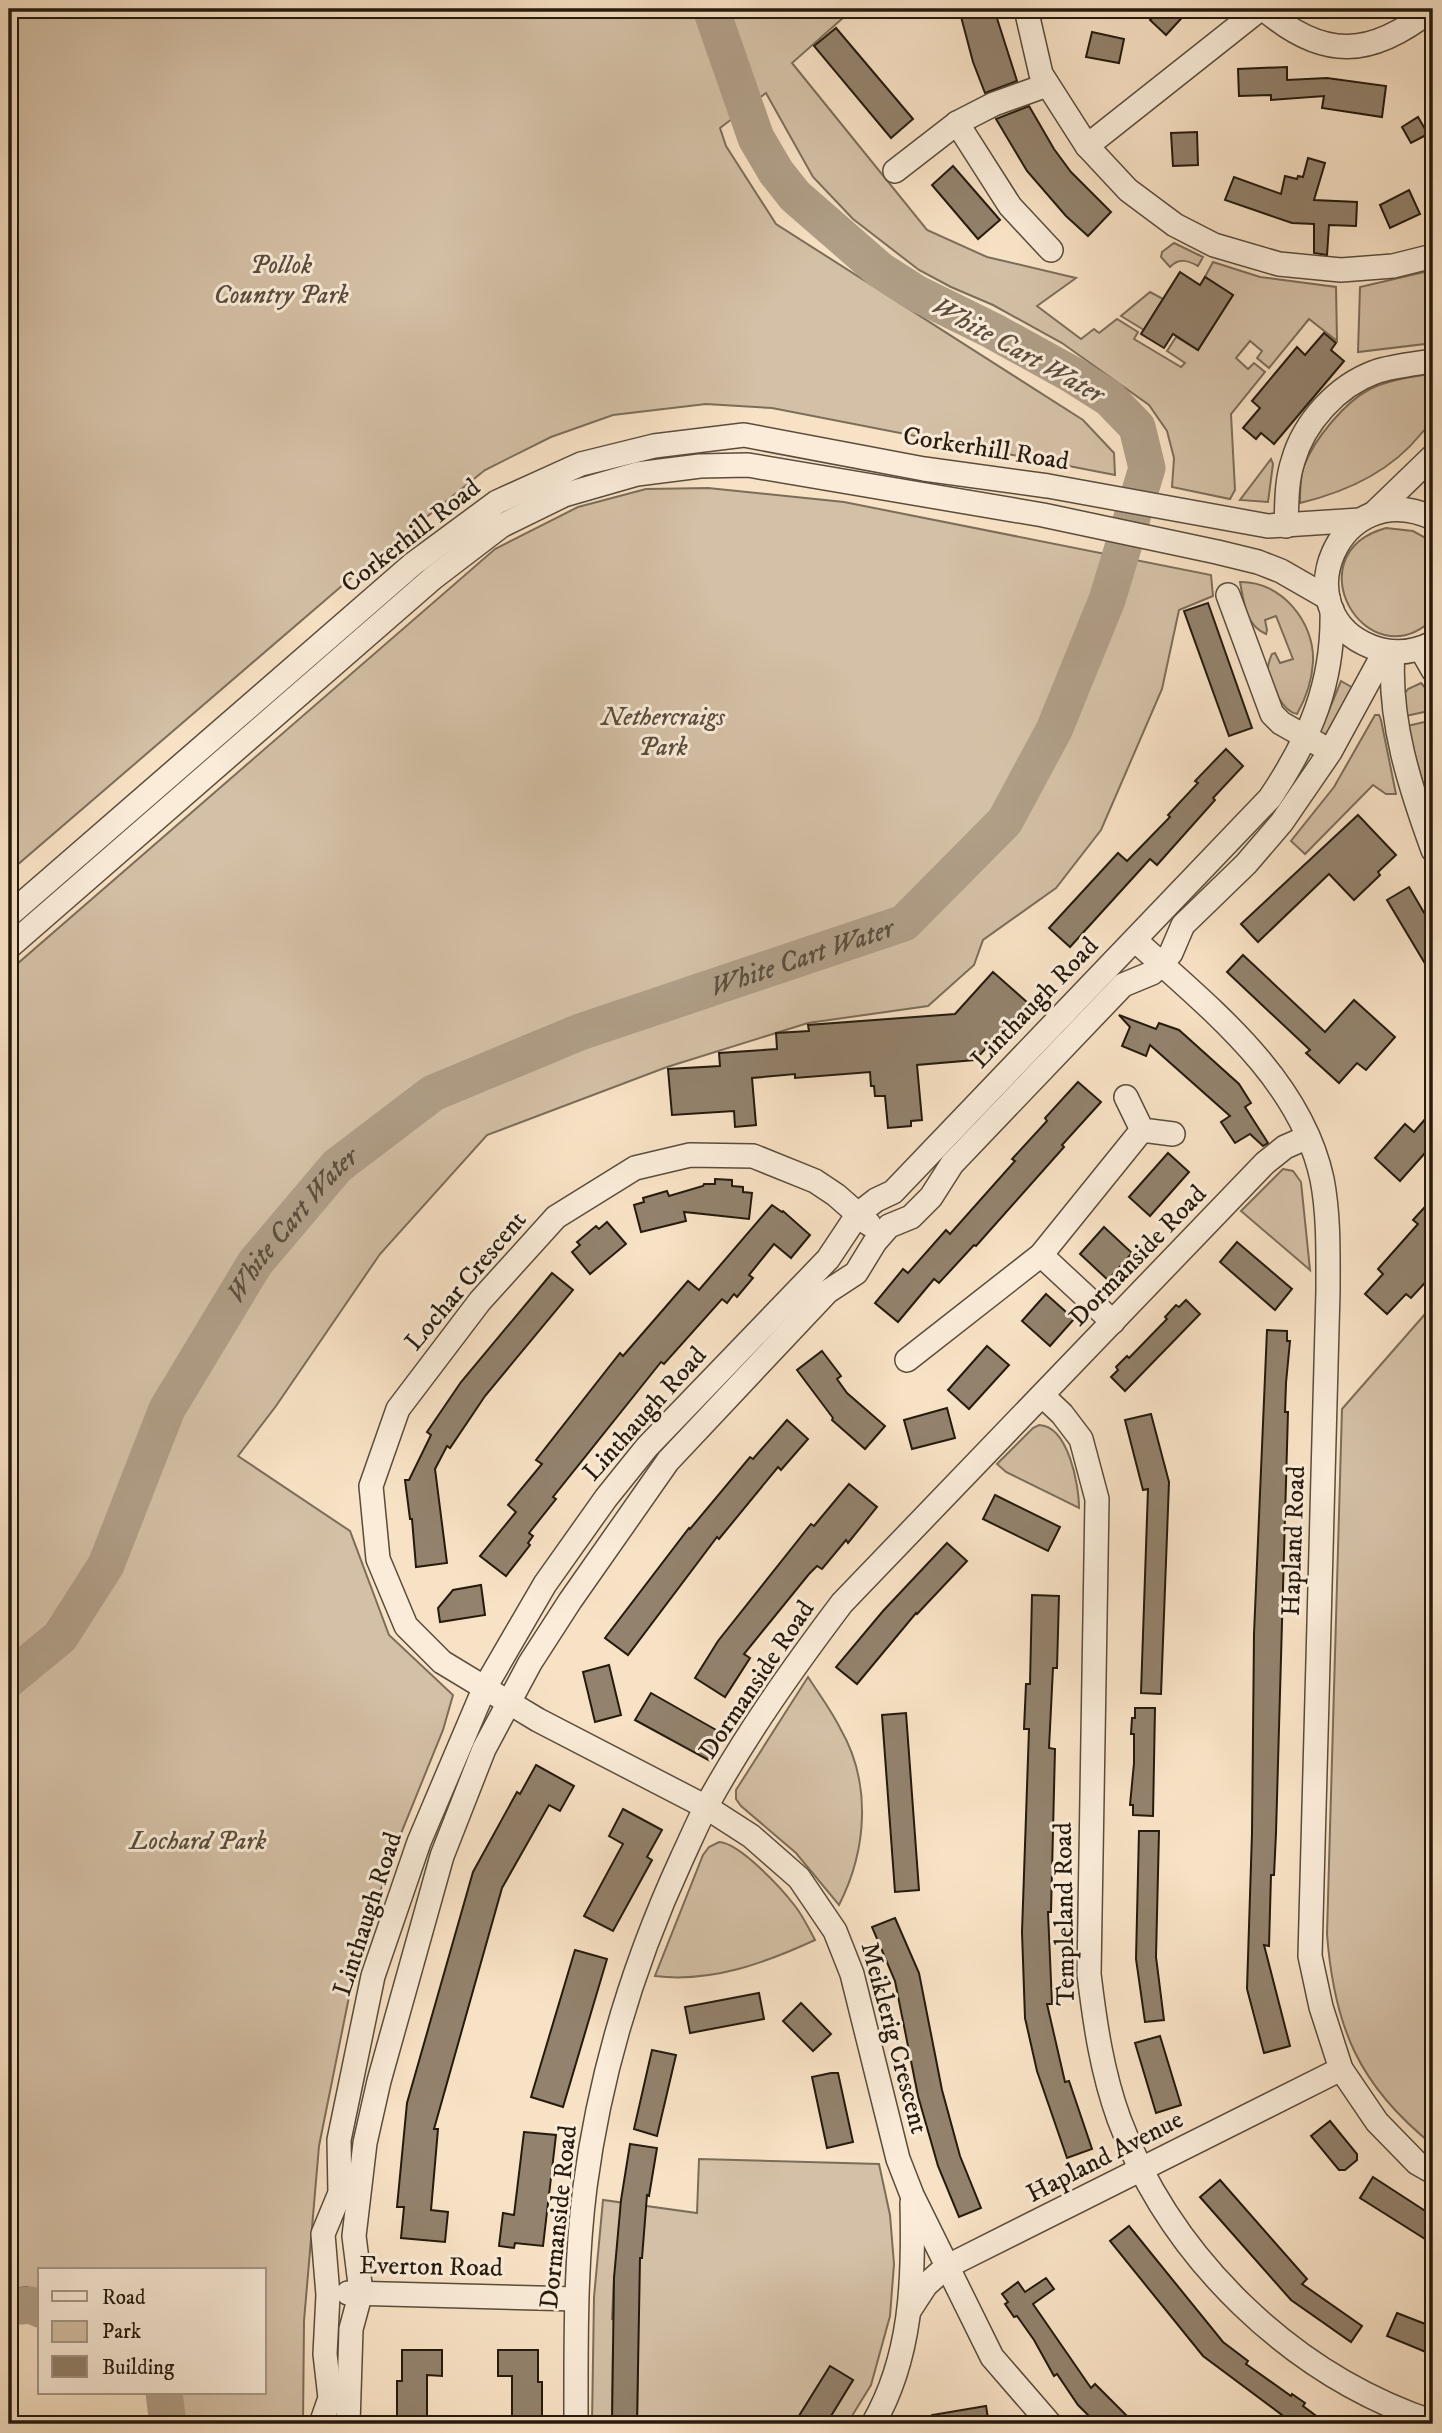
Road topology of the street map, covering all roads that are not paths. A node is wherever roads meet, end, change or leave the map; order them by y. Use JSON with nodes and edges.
{"nodes":[{"id":1,"x":1026,"y":9,"type":"edge"},
{"id":2,"x":1262,"y":9,"type":"edge"},
{"id":3,"x":1432,"y":9,"type":"edge"},
{"id":4,"x":1047,"y":85,"type":"junction"},
{"id":5,"x":957,"y":123,"type":"junction"},
{"id":6,"x":1087,"y":146,"type":"junction"},
{"id":7,"x":895,"y":171,"type":"dead end"},
{"id":8,"x":1051,"y":250,"type":"dead end"},
{"id":9,"x":1433,"y":256,"type":"edge"},
{"id":10,"x":1433,"y":361,"type":"edge"},
{"id":11,"x":1433,"y":456,"type":"edge"},
{"id":12,"x":1144,"y":504,"type":"junction"},
{"id":13,"x":1367,"y":516,"type":"junction"},
{"id":14,"x":1433,"y":518,"type":"edge"},
{"id":15,"x":1286,"y":526,"type":"junction"},
{"id":16,"x":1137,"y":535,"type":"junction"},
{"id":17,"x":1228,"y":595,"type":"dead end"},
{"id":18,"x":1330,"y":604,"type":"junction"},
{"id":19,"x":1427,"y":646,"type":"edge"},
{"id":20,"x":1389,"y":652,"type":"junction"},
{"id":21,"x":1433,"y":670,"type":"edge"},
{"id":22,"x":1307,"y":738,"type":"junction"},
{"id":23,"x":1330,"y":751,"type":"junction"},
{"id":24,"x":1433,"y":850,"type":"edge"},
{"id":25,"x":9,"y":915,"type":"edge"},
{"id":26,"x":1135,"y":940,"type":"junction"},
{"id":27,"x":9,"y":947,"type":"edge"},
{"id":28,"x":1161,"y":964,"type":"junction"},
{"id":29,"x":1126,"y":1097,"type":"dead end"},
{"id":30,"x":1142,"y":1130,"type":"junction"},
{"id":31,"x":1173,"y":1134,"type":"dead end"},
{"id":32,"x":1308,"y":1137,"type":"junction"},
{"id":33,"x":858,"y":1214,"type":"junction"},
{"id":34,"x":881,"y":1234,"type":"junction"},
{"id":35,"x":1041,"y":1255,"type":"junction"},
{"id":36,"x":1113,"y":1322,"type":"junction"},
{"id":37,"x":907,"y":1360,"type":"dead end"},
{"id":38,"x":1043,"y":1396,"type":"junction"},
{"id":39,"x":484,"y":1689,"type":"junction"},
{"id":40,"x":509,"y":1704,"type":"junction"},
{"id":41,"x":706,"y":1807,"type":"junction"},
{"id":42,"x":1340,"y":2069,"type":"junction"},
{"id":43,"x":1141,"y":2171,"type":"junction"},
{"id":44,"x":1433,"y":2172,"type":"edge"},
{"id":45,"x":912,"y":2195,"type":"junction"},
{"id":46,"x":946,"y":2267,"type":"junction"},
{"id":47,"x":361,"y":2292,"type":"junction"},
{"id":48,"x":328,"y":2295,"type":"junction"},
{"id":49,"x":576,"y":2299,"type":"junction"},
{"id":50,"x":909,"y":2311,"type":"junction"},
{"id":51,"x":1433,"y":2422,"type":"edge"},
{"id":52,"x":321,"y":2424,"type":"edge"},
{"id":53,"x":348,"y":2424,"type":"edge"},
{"id":54,"x":576,"y":2424,"type":"edge"},
{"id":55,"x":873,"y":2424,"type":"edge"},
{"id":56,"x":1050,"y":2424,"type":"edge"}],
"edges":[{"from":1,"to":4,"type":"street"},
{"from":2,"to":3,"type":"street"},
{"from":2,"to":6,"type":"street"},
{"from":4,"to":5,"type":"street"},
{"from":4,"to":6,"type":"street"},
{"from":5,"to":7,"type":"street"},
{"from":5,"to":8,"type":"street"},
{"from":6,"to":9,"type":"street"},
{"from":10,"to":15,"type":"street"},
{"from":11,"to":13,"type":"street","name":"Linthaugh Road"},
{"from":12,"to":15,"type":"street","name":"Corkerhill Road"},
{"from":12,"to":16,"type":"street"},
{"from":12,"to":25,"type":"street","name":"Corkerhill Road"},
{"from":13,"to":14,"type":"street","name":"Corkerhill Road"},
{"from":13,"to":15,"type":"street","name":"Corkerhill Road"},
{"from":13,"to":18,"type":"street","name":"Linthaugh Road"},
{"from":16,"to":18,"type":"street","name":"Corkerhill Road"},
{"from":16,"to":27,"type":"street","name":"Corkerhill Road"},
{"from":17,"to":22,"type":"street"},
{"from":18,"to":20,"type":"street"},
{"from":18,"to":22,"type":"street","name":"Linthaugh Road"},
{"from":19,"to":20,"type":"street"},
{"from":19,"to":21,"type":"street"},
{"from":20,"to":23,"type":"street","name":"Linthaugh Road"},
{"from":20,"to":24,"type":"street"},
{"from":22,"to":23,"type":"street"},
{"from":22,"to":26,"type":"street","name":"Linthaugh Road"},
{"from":23,"to":28,"type":"street","name":"Linthaugh Road"},
{"from":26,"to":28,"type":"street","name":"Hapland Road"},
{"from":26,"to":33,"type":"street","name":"Linthaugh Road"},
{"from":28,"to":32,"type":"street","name":"Hapland Road"},
{"from":28,"to":34,"type":"street","name":"Linthaugh Road"},
{"from":29,"to":30,"type":"street"},
{"from":30,"to":31,"type":"street"},
{"from":30,"to":35,"type":"street"},
{"from":32,"to":36,"type":"street","name":"Dormanside Road"},
{"from":32,"to":42,"type":"street","name":"Hapland Road"},
{"from":33,"to":34,"type":"street","name":"Lochar Crescent"},
{"from":33,"to":39,"type":"street","name":"Linthaugh Road"},
{"from":33,"to":39,"type":"street","name":"Lochar Crescent"},
{"from":34,"to":40,"type":"street","name":"Linthaugh Road"},
{"from":35,"to":36,"type":"street"},
{"from":35,"to":37,"type":"street"},
{"from":36,"to":38,"type":"street","name":"Dormanside Road"},
{"from":38,"to":41,"type":"street","name":"Dormanside Road"},
{"from":38,"to":43,"type":"street","name":"Templeland Road"},
{"from":39,"to":40,"type":"street","name":"Meiklerig Crescent"},
{"from":39,"to":48,"type":"street","name":"Linthaugh Road"},
{"from":40,"to":41,"type":"street","name":"Meiklerig Crescent"},
{"from":40,"to":47,"type":"street","name":"Linthaugh Road"},
{"from":41,"to":45,"type":"street","name":"Meiklerig Crescent"},
{"from":41,"to":49,"type":"street","name":"Dormanside Road"},
{"from":42,"to":43,"type":"street","name":"Hapland Avenue"},
{"from":42,"to":44,"type":"street","name":"Hapland Road"},
{"from":43,"to":46,"type":"street","name":"Hapland Avenue"},
{"from":43,"to":51,"type":"street","name":"Templeland Road"},
{"from":45,"to":46,"type":"street","name":"Meiklerig Crescent"},
{"from":45,"to":50,"type":"street"},
{"from":46,"to":50,"type":"street","name":"Hapland Avenue"},
{"from":46,"to":56,"type":"street","name":"Meiklerig Crescent"},
{"from":47,"to":48,"type":"street","name":"Everton Road"},
{"from":47,"to":49,"type":"street","name":"Everton Road"},
{"from":47,"to":53,"type":"street","name":"Linthaugh Road"},
{"from":48,"to":52,"type":"street","name":"Linthaugh Road"},
{"from":49,"to":54,"type":"street","name":"Dormanside Road"},
{"from":50,"to":55,"type":"street"}]}
